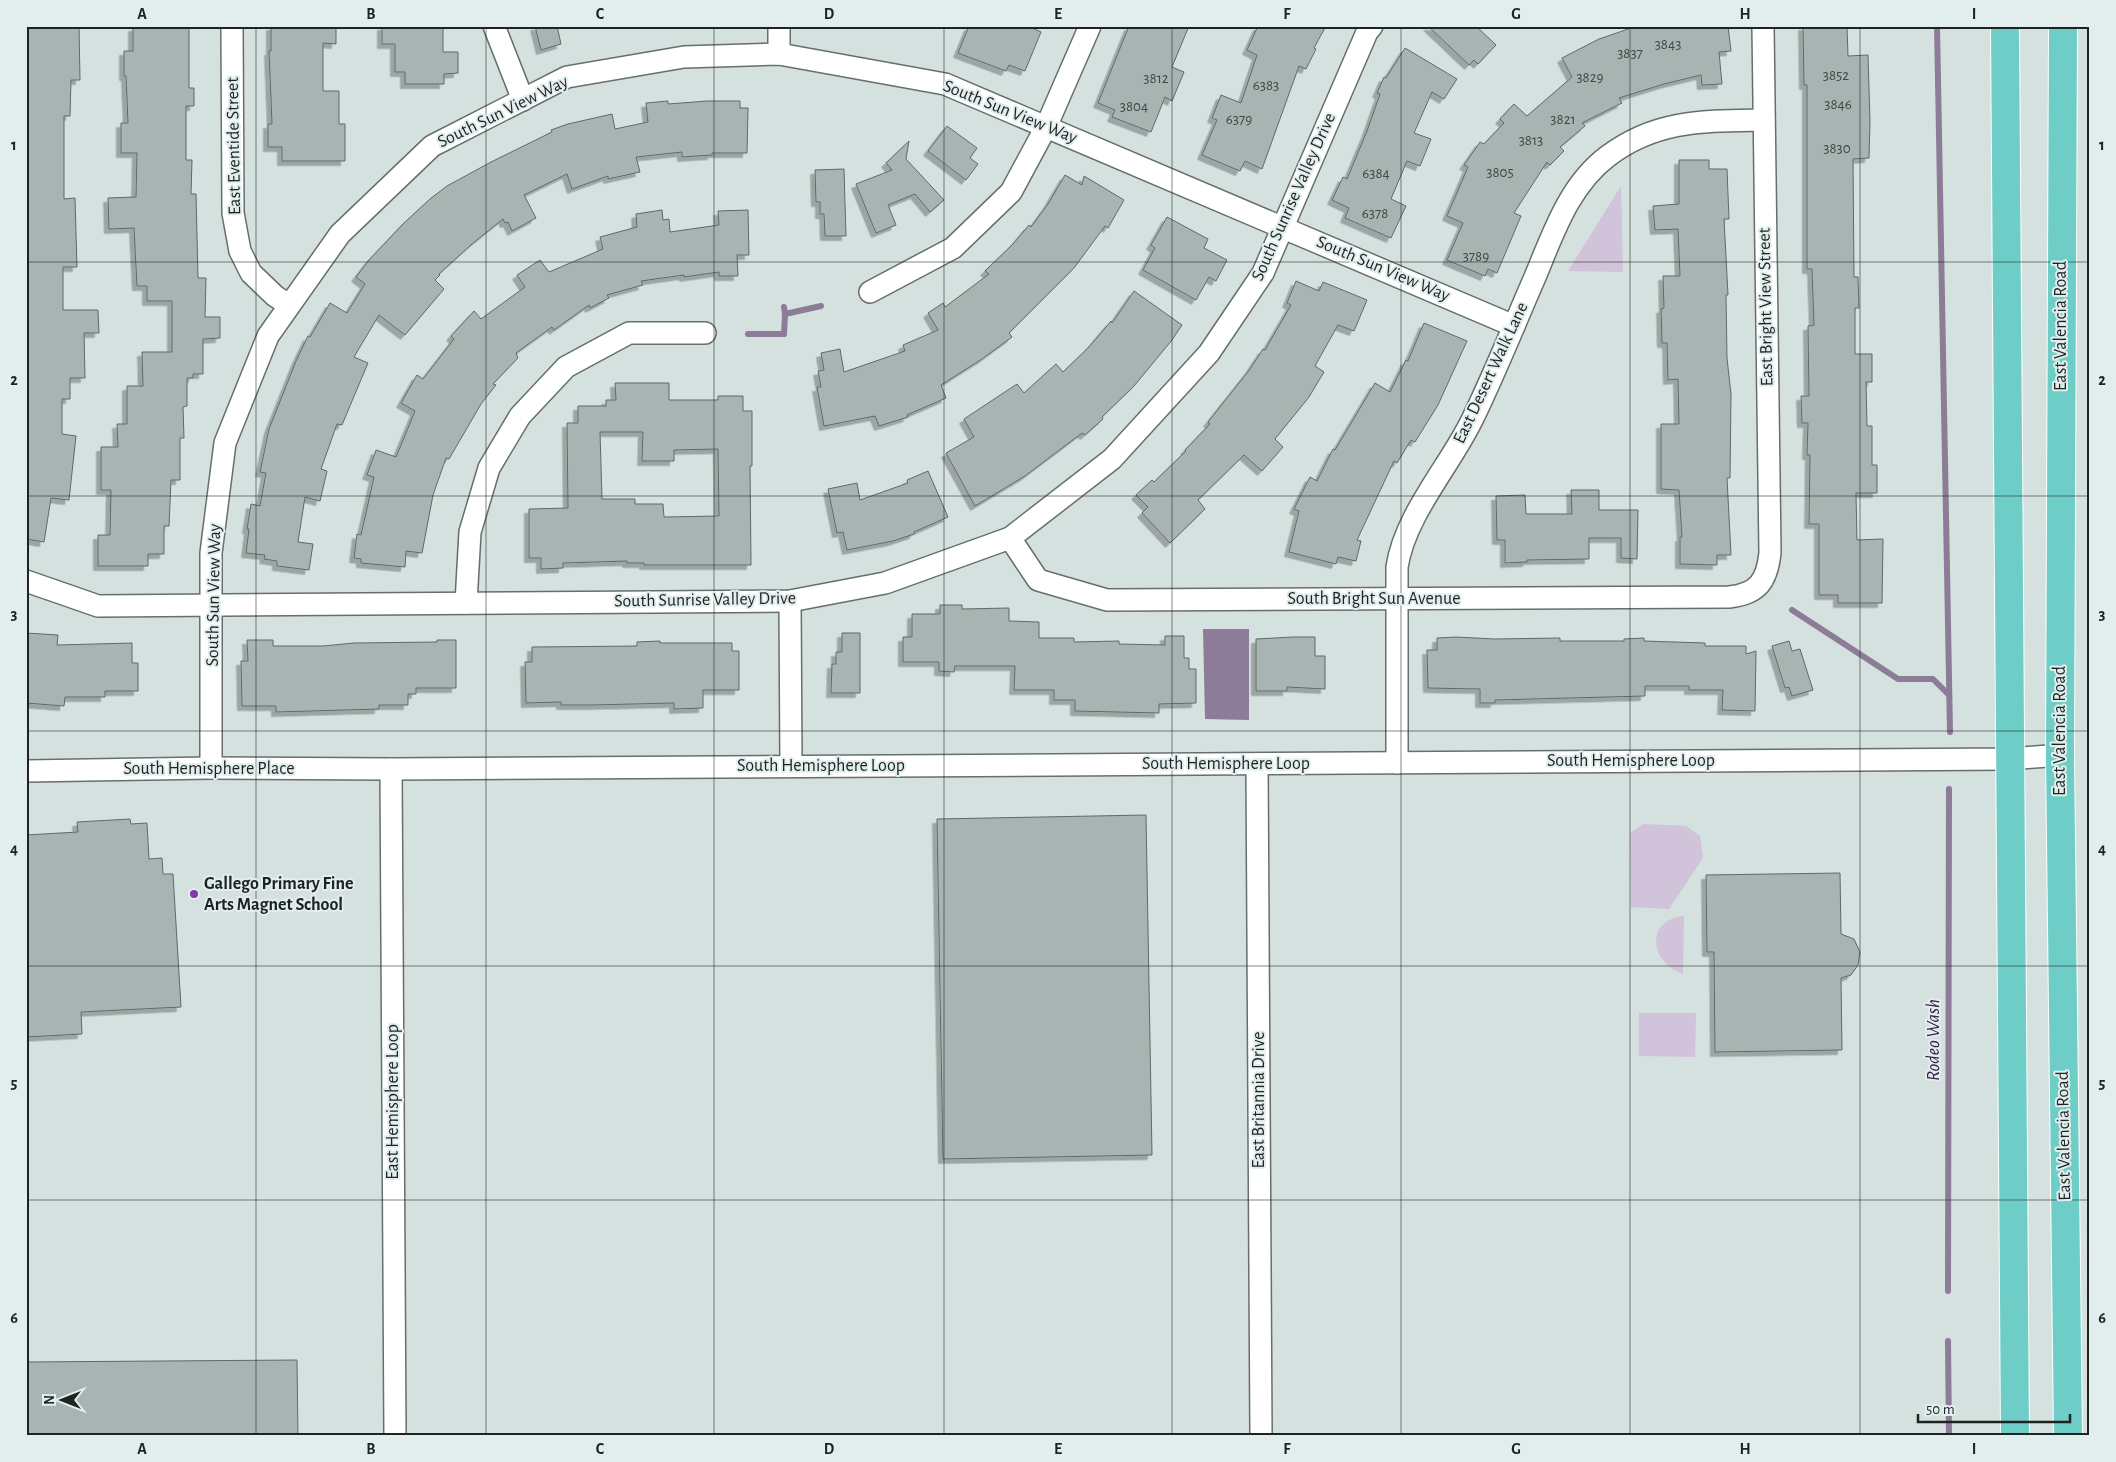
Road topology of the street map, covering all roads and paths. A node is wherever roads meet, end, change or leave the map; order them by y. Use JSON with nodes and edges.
{"nodes":[{"id":1,"x":232,"y":26,"type":"edge"},
{"id":2,"x":494,"y":26,"type":"edge"},
{"id":3,"x":779,"y":26,"type":"edge"},
{"id":4,"x":1090,"y":26,"type":"edge"},
{"id":5,"x":1372,"y":26,"type":"edge"},
{"id":6,"x":1763,"y":26,"type":"edge"},
{"id":7,"x":2004,"y":26,"type":"edge"},
{"id":8,"x":2063,"y":26,"type":"edge"},
{"id":9,"x":779,"y":54,"type":"junction"},
{"id":10,"x":524,"y":100,"type":"junction"},
{"id":11,"x":1764,"y":120,"type":"junction"},
{"id":12,"x":1046,"y":126,"type":"junction"},
{"id":13,"x":1283,"y":226,"type":"junction"},
{"id":14,"x":870,"y":292,"type":"dead end"},
{"id":15,"x":289,"y":305,"type":"junction"},
{"id":16,"x":1514,"y":326,"type":"junction"},
{"id":17,"x":705,"y":333,"type":"dead end"},
{"id":18,"x":1010,"y":538,"type":"junction"},
{"id":19,"x":26,"y":581,"type":"edge"},
{"id":20,"x":1765,"y":588,"type":"joint"},
{"id":21,"x":1398,"y":598,"type":"junction"},
{"id":22,"x":790,"y":601,"type":"junction"},
{"id":23,"x":211,"y":604,"type":"junction"},
{"id":24,"x":466,"y":604,"type":"junction"},
{"id":25,"x":2060,"y":755,"type":"junction"},
{"id":26,"x":2010,"y":759,"type":"junction"},
{"id":27,"x":1397,"y":763,"type":"junction"},
{"id":28,"x":1257,"y":764,"type":"junction"},
{"id":29,"x":791,"y":766,"type":"junction"},
{"id":30,"x":211,"y":768,"type":"junction"},
{"id":31,"x":391,"y":769,"type":"junction"},
{"id":32,"x":26,"y":771,"type":"edge"},
{"id":33,"x":395,"y":1436,"type":"edge"},
{"id":34,"x":1261,"y":1436,"type":"edge"},
{"id":35,"x":2014,"y":1436,"type":"edge"},
{"id":36,"x":2068,"y":1436,"type":"edge"}],
"edges":[{"from":1,"to":15,"type":"street","name":"East Eventide Street"},
{"from":2,"to":10,"type":"street"},
{"from":3,"to":9,"type":"street"},
{"from":4,"to":12,"type":"street"},
{"from":5,"to":13,"type":"street","name":"South Sunrise Valley Drive"},
{"from":6,"to":11,"type":"street","name":"East Bright View Street"},
{"from":7,"to":26,"type":"main road"},
{"from":8,"to":25,"type":"main road","name":"East Valencia Road"},
{"from":9,"to":10,"type":"street","name":"South Sun View Way"},
{"from":9,"to":12,"type":"street","name":"South Sun View Way"},
{"from":10,"to":15,"type":"street","name":"South Sun View Way"},
{"from":11,"to":16,"type":"street","name":"East Desert Walk Lane"},
{"from":11,"to":20,"type":"street","name":"East Bright View Street"},
{"from":12,"to":13,"type":"street","name":"South Sun View Way"},
{"from":12,"to":14,"type":"street"},
{"from":13,"to":16,"type":"street","name":"South Sun View Way"},
{"from":13,"to":18,"type":"street","name":"South Sunrise Valley Drive"},
{"from":15,"to":23,"type":"street","name":"South Sun View Way"},
{"from":16,"to":21,"type":"street","name":"East Desert Walk Lane"},
{"from":17,"to":24,"type":"street"},
{"from":18,"to":21,"type":"street","name":"South Bright Sun Avenue"},
{"from":18,"to":22,"type":"street","name":"South Sunrise Valley Drive"},
{"from":19,"to":23,"type":"street","name":"South Sunrise Valley Drive"},
{"from":20,"to":21,"type":"street","name":"South Bright Sun Avenue"},
{"from":21,"to":27,"type":"street","name":"East Desert Walk Lane"},
{"from":22,"to":24,"type":"street","name":"South Sunrise Valley Drive"},
{"from":22,"to":29,"type":"street"},
{"from":23,"to":24,"type":"street","name":"South Sunrise Valley Drive"},
{"from":23,"to":30,"type":"street","name":"South Sun View Way"},
{"from":25,"to":26,"type":"street","name":"South Hemisphere Loop"},
{"from":25,"to":36,"type":"main road","name":"East Valencia Road"},
{"from":26,"to":27,"type":"street","name":"South Hemisphere Loop"},
{"from":26,"to":35,"type":"main road"},
{"from":27,"to":28,"type":"street","name":"South Hemisphere Loop"},
{"from":28,"to":29,"type":"street","name":"South Hemisphere Loop"},
{"from":28,"to":34,"type":"street","name":"East Britannia Drive"},
{"from":29,"to":31,"type":"street","name":"South Hemisphere Loop"},
{"from":30,"to":31,"type":"street","name":"South Hemisphere Place"},
{"from":30,"to":32,"type":"street","name":"South Hemisphere Place"},
{"from":31,"to":33,"type":"street","name":"East Hemisphere Loop"}]}
